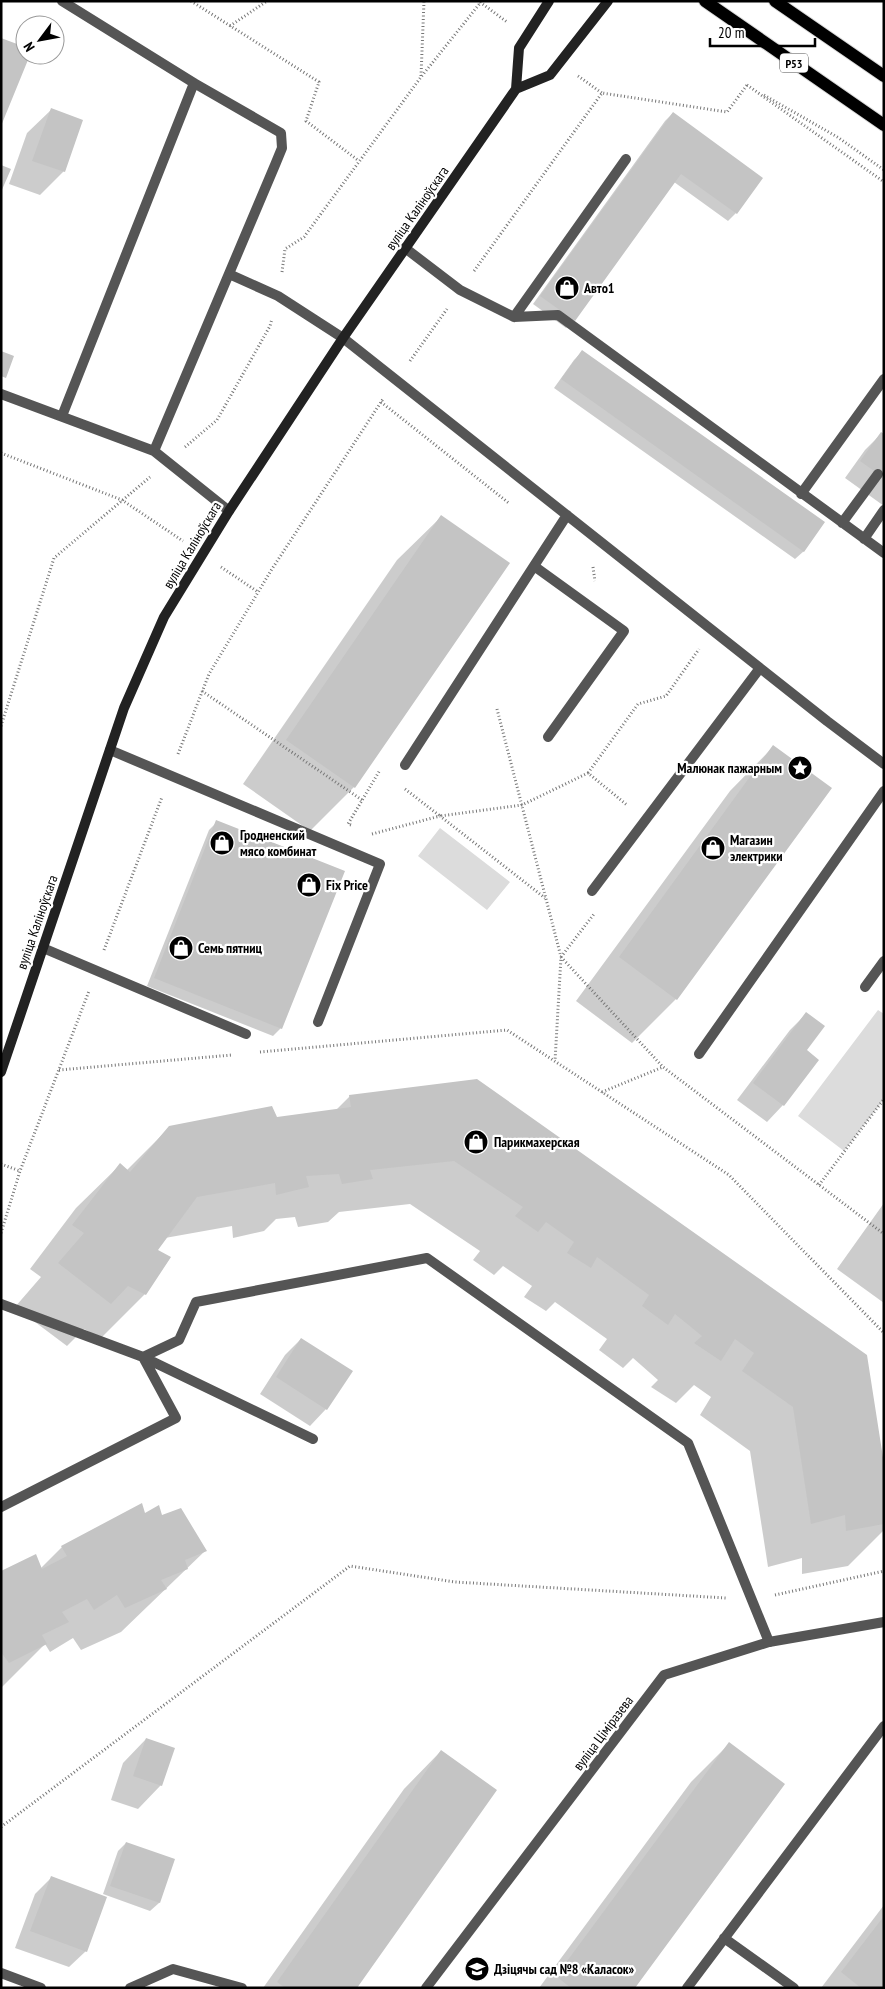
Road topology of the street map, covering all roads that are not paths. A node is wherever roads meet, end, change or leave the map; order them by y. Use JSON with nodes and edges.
{"nodes":[{"id":1,"x":62,"y":1,"type":"edge"},
{"id":2,"x":549,"y":1,"type":"edge"},
{"id":3,"x":608,"y":1,"type":"edge"},
{"id":4,"x":704,"y":1,"type":"edge"},
{"id":5,"x":775,"y":1,"type":"edge"},
{"id":6,"x":884,"y":76,"type":"edge"},
{"id":7,"x":194,"y":83,"type":"junction"},
{"id":8,"x":516,"y":89,"type":"junction"},
{"id":9,"x":884,"y":125,"type":"edge"},
{"id":10,"x":626,"y":159,"type":"dead end"},
{"id":11,"x":405,"y":248,"type":"junction"},
{"id":12,"x":229,"y":274,"type":"junction"},
{"id":13,"x":514,"y":317,"type":"junction"},
{"id":14,"x":343,"y":338,"type":"junction"},
{"id":15,"x":884,"y":379,"type":"edge"},
{"id":16,"x":1,"y":394,"type":"edge"},
{"id":17,"x":62,"y":416,"type":"junction"},
{"id":18,"x":154,"y":451,"type":"junction"},
{"id":19,"x":878,"y":474,"type":"dead end"},
{"id":20,"x":801,"y":494,"type":"junction"},
{"id":21,"x":884,"y":510,"type":"edge"},
{"id":22,"x":229,"y":511,"type":"junction"},
{"id":23,"x":568,"y":515,"type":"junction"},
{"id":24,"x":842,"y":523,"type":"junction"},
{"id":25,"x":864,"y":539,"type":"junction"},
{"id":26,"x":884,"y":553,"type":"edge"},
{"id":27,"x":534,"y":566,"type":"junction"},
{"id":28,"x":760,"y":668,"type":"junction"},
{"id":29,"x":548,"y":737,"type":"dead end"},
{"id":30,"x":110,"y":750,"type":"junction"},
{"id":31,"x":884,"y":764,"type":"edge"},
{"id":32,"x":405,"y":765,"type":"dead end"},
{"id":33,"x":884,"y":791,"type":"edge"},
{"id":34,"x":592,"y":891,"type":"dead end"},
{"id":35,"x":43,"y":948,"type":"junction"},
{"id":36,"x":884,"y":961,"type":"edge"},
{"id":37,"x":865,"y":987,"type":"dead end"},
{"id":38,"x":318,"y":1022,"type":"dead end"},
{"id":39,"x":246,"y":1034,"type":"dead end"},
{"id":40,"x":699,"y":1054,"type":"dead end"},
{"id":41,"x":1,"y":1072,"type":"edge"},
{"id":42,"x":1,"y":1304,"type":"edge"},
{"id":43,"x":143,"y":1357,"type":"junction"},
{"id":44,"x":313,"y":1439,"type":"dead end"},
{"id":45,"x":1,"y":1507,"type":"edge"},
{"id":46,"x":884,"y":1622,"type":"edge"},
{"id":47,"x":769,"y":1642,"type":"junction"},
{"id":48,"x":884,"y":1726,"type":"edge"},
{"id":49,"x":724,"y":1938,"type":"junction"},
{"id":50,"x":1,"y":1973,"type":"edge"},
{"id":51,"x":41,"y":1988,"type":"edge"},
{"id":52,"x":130,"y":1988,"type":"edge"},
{"id":53,"x":242,"y":1988,"type":"edge"},
{"id":54,"x":426,"y":1988,"type":"edge"},
{"id":55,"x":687,"y":1988,"type":"edge"},
{"id":56,"x":794,"y":1988,"type":"edge"}],
"edges":[{"from":1,"to":7,"type":"street"},
{"from":2,"to":8,"type":"street"},
{"from":3,"to":8,"type":"street"},
{"from":4,"to":9,"type":"main road","number":"Р53"},
{"from":5,"to":6,"type":"main road"},
{"from":7,"to":12,"type":"street"},
{"from":7,"to":17,"type":"street"},
{"from":8,"to":11,"type":"street","name":"вуліца Каліноўскага"},
{"from":10,"to":13,"type":"street"},
{"from":11,"to":13,"type":"street"},
{"from":11,"to":14,"type":"street","name":"вуліца Каліноўскага"},
{"from":12,"to":14,"type":"street"},
{"from":12,"to":18,"type":"street"},
{"from":13,"to":20,"type":"street"},
{"from":14,"to":22,"type":"street","name":"вуліца Каліноўскага"},
{"from":14,"to":23,"type":"street"},
{"from":15,"to":20,"type":"street"},
{"from":16,"to":17,"type":"street"},
{"from":17,"to":18,"type":"street"},
{"from":18,"to":22,"type":"street"},
{"from":19,"to":24,"type":"street"},
{"from":20,"to":24,"type":"street"},
{"from":21,"to":25,"type":"street"},
{"from":22,"to":30,"type":"street","name":"вуліца Каліноўскага"},
{"from":23,"to":27,"type":"street"},
{"from":23,"to":28,"type":"street"},
{"from":24,"to":25,"type":"street"},
{"from":25,"to":26,"type":"street"},
{"from":27,"to":29,"type":"street"},
{"from":27,"to":32,"type":"street"},
{"from":28,"to":31,"type":"street"},
{"from":28,"to":34,"type":"street"},
{"from":30,"to":35,"type":"street","name":"вуліца Каліноўскага"},
{"from":30,"to":38,"type":"street"},
{"from":33,"to":40,"type":"street"},
{"from":35,"to":39,"type":"street"},
{"from":35,"to":41,"type":"street","name":"вуліца Каліноўскага"},
{"from":36,"to":37,"type":"street"},
{"from":42,"to":43,"type":"street"},
{"from":43,"to":44,"type":"street"},
{"from":43,"to":45,"type":"street"},
{"from":43,"to":47,"type":"street"},
{"from":46,"to":47,"type":"street","name":"вуліца Ціміразева"},
{"from":47,"to":54,"type":"street","name":"вуліца Ціміразева"},
{"from":48,"to":49,"type":"street"},
{"from":49,"to":55,"type":"street"},
{"from":49,"to":56,"type":"street"},
{"from":50,"to":51,"type":"street"},
{"from":52,"to":53,"type":"street"}]}
